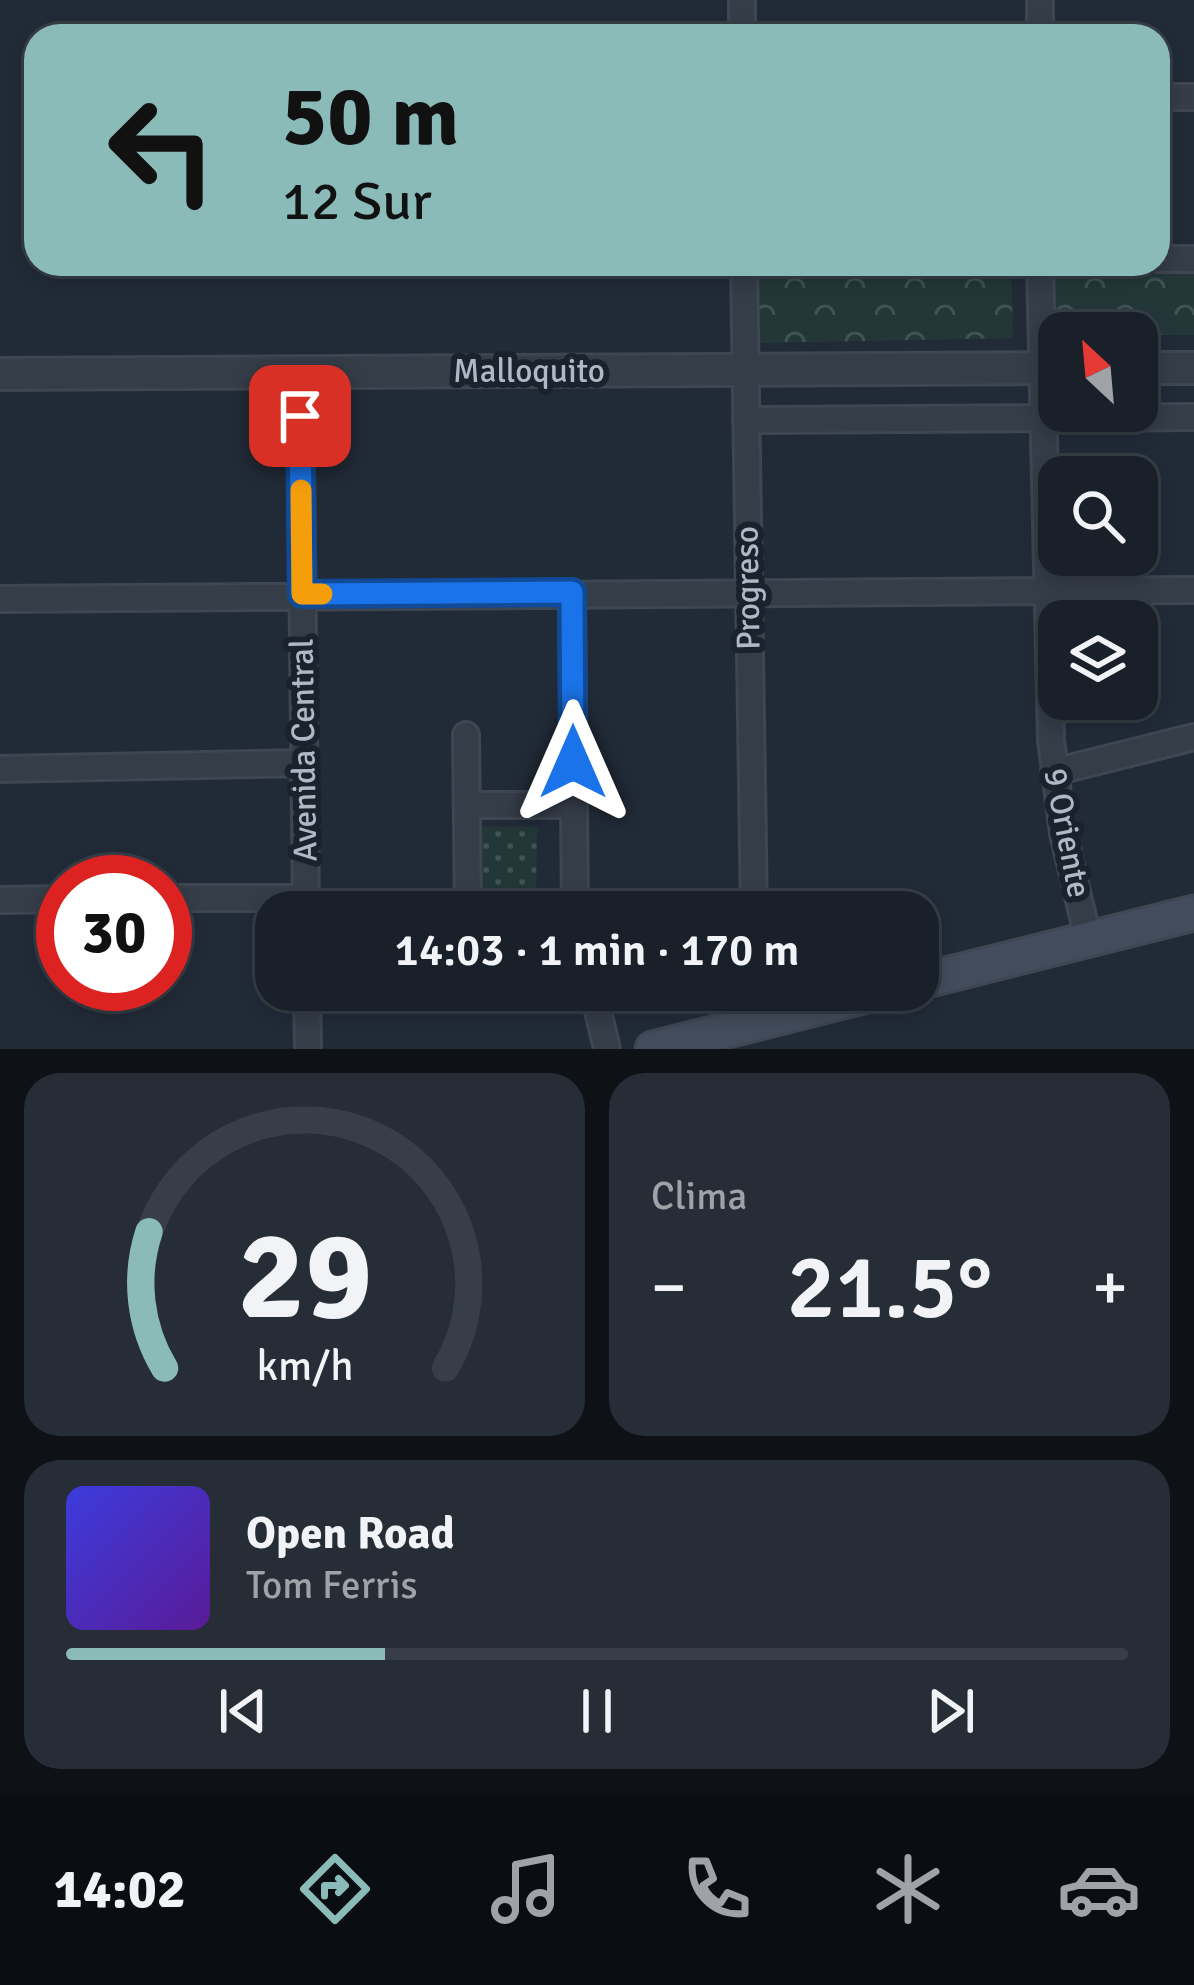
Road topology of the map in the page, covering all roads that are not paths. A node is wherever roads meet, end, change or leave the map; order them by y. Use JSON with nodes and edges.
{"nodes":[{"id":1,"x":744,"y":276,"type":"edge"},
{"id":2,"x":1041,"y":276,"type":"edge"},
{"id":3,"x":1045,"y":312,"type":"edge"},
{"id":4,"x":1038,"y":368,"type":"edge"},
{"id":5,"x":1158,"y":368,"type":"edge"},
{"id":6,"x":1194,"y":368,"type":"edge"},
{"id":7,"x":746,"y":369,"type":"junction"},
{"id":8,"x":300,"y":372,"type":"junction"},
{"id":9,"x":0,"y":374,"type":"edge"},
{"id":10,"x":1158,"y":417,"type":"edge"},
{"id":11,"x":1194,"y":417,"type":"edge"},
{"id":12,"x":1038,"y":418,"type":"edge"},
{"id":13,"x":746,"y":420,"type":"junction"},
{"id":14,"x":1045,"y":432,"type":"edge"},
{"id":15,"x":1050,"y":590,"type":"junction"},
{"id":16,"x":1194,"y":590,"type":"edge"},
{"id":17,"x":747,"y":591,"type":"junction"},
{"id":18,"x":572,"y":592,"type":"junction"},
{"id":19,"x":302,"y":594,"type":"junction"},
{"id":20,"x":0,"y":599,"type":"edge"},
{"id":21,"x":466,"y":735,"type":"dead end"},
{"id":22,"x":1194,"y":737,"type":"edge"},
{"id":23,"x":304,"y":763,"type":"junction"},
{"id":24,"x":0,"y":770,"type":"edge"},
{"id":25,"x":1054,"y":772,"type":"junction"},
{"id":26,"x":466,"y":805,"type":"junction"},
{"id":27,"x":573,"y":805,"type":"junction"},
{"id":28,"x":306,"y":891,"type":"edge"},
{"id":29,"x":468,"y":891,"type":"edge"},
{"id":30,"x":575,"y":891,"type":"edge"},
{"id":31,"x":754,"y":891,"type":"edge"},
{"id":32,"x":36,"y":899,"type":"edge"},
{"id":33,"x":192,"y":899,"type":"edge"},
{"id":34,"x":0,"y":900,"type":"edge"},
{"id":35,"x":255,"y":902,"type":"edge"},
{"id":36,"x":1194,"y":913,"type":"edge"},
{"id":37,"x":1088,"y":938,"type":"junction"},
{"id":38,"x":939,"y":977,"type":"edge"},
{"id":39,"x":307,"y":1011,"type":"edge"},
{"id":40,"x":598,"y":1011,"type":"edge"},
{"id":41,"x":745,"y":1011,"type":"edge"},
{"id":42,"x":308,"y":1049,"type":"edge"},
{"id":43,"x":607,"y":1049,"type":"edge"},
{"id":44,"x":653,"y":1049,"type":"edge"}],
"edges":[{"from":1,"to":7,"type":"street","name":"Progreso"},
{"from":2,"to":3,"type":"street","name":"9 Oriente"},
{"from":4,"to":7,"type":"street","name":"Malloquito"},
{"from":5,"to":6,"type":"street"},
{"from":7,"to":8,"type":"street","name":"Malloquito"},
{"from":7,"to":13,"type":"street","name":"Progreso"},
{"from":8,"to":9,"type":"street","name":"Malloquito"},
{"from":8,"to":19,"type":"street","name":"Avenida Central"},
{"from":10,"to":11,"type":"street"},
{"from":12,"to":13,"type":"street"},
{"from":13,"to":17,"type":"street","name":"Progreso"},
{"from":14,"to":15,"type":"street","name":"9 Oriente"},
{"from":15,"to":16,"type":"street"},
{"from":15,"to":17,"type":"street"},
{"from":15,"to":25,"type":"street","name":"9 Oriente"},
{"from":17,"to":18,"type":"street"},
{"from":17,"to":31,"type":"street","name":"Progreso"},
{"from":18,"to":19,"type":"street"},
{"from":18,"to":27,"type":"street"},
{"from":19,"to":20,"type":"street"},
{"from":19,"to":23,"type":"street","name":"Avenida Central"},
{"from":21,"to":26,"type":"street"},
{"from":22,"to":25,"type":"street"},
{"from":23,"to":24,"type":"street"},
{"from":23,"to":28,"type":"street","name":"Avenida Central"},
{"from":25,"to":37,"type":"street","name":"9 Oriente"},
{"from":26,"to":27,"type":"street"},
{"from":26,"to":29,"type":"street"},
{"from":27,"to":30,"type":"street"},
{"from":32,"to":34,"type":"street"},
{"from":33,"to":35,"type":"street"},
{"from":36,"to":37,"type":"main road"},
{"from":37,"to":38,"type":"main road"},
{"from":39,"to":42,"type":"street"},
{"from":40,"to":43,"type":"street"},
{"from":41,"to":44,"type":"main road"}]}
